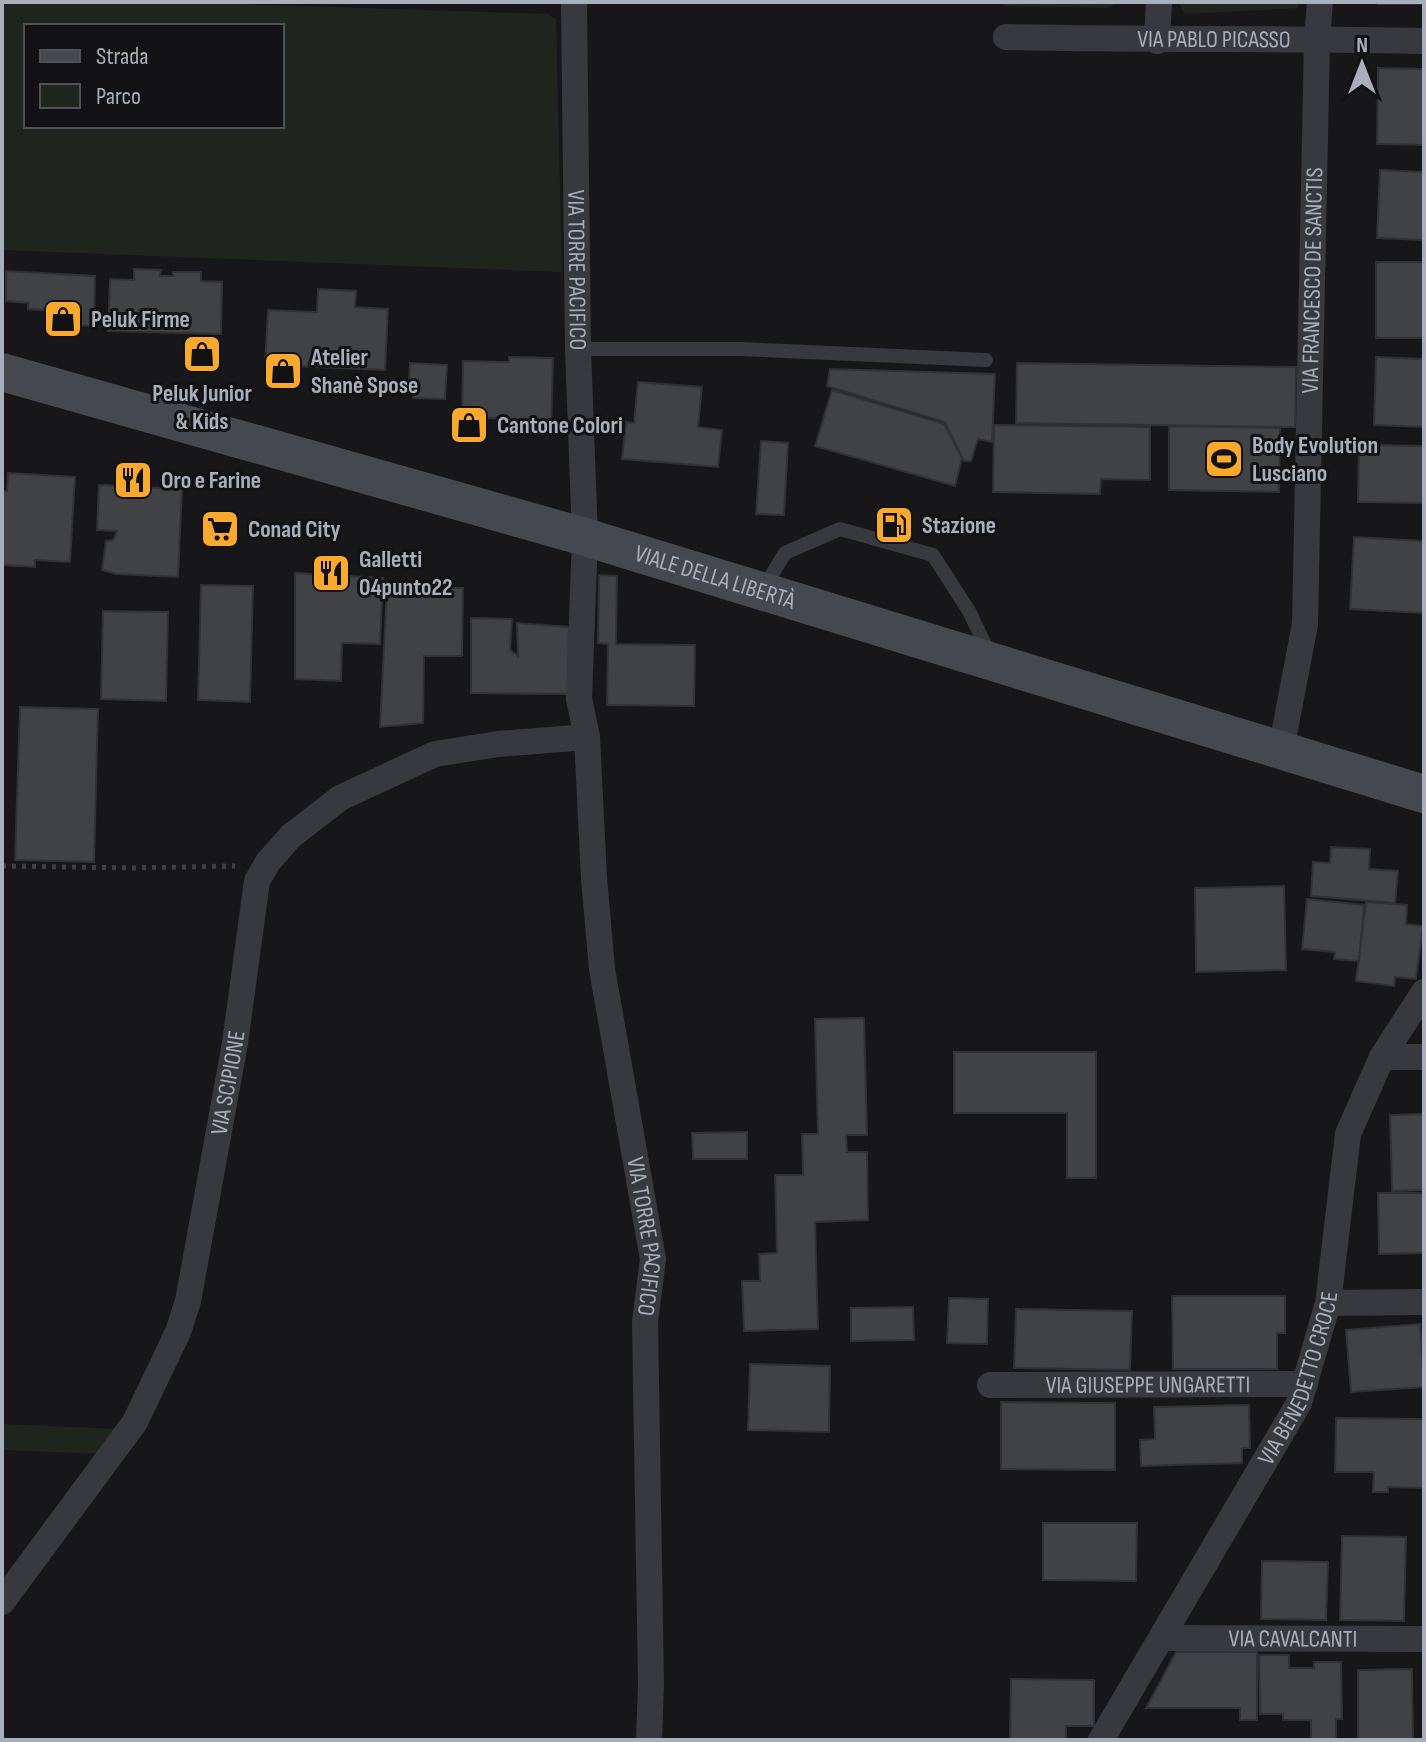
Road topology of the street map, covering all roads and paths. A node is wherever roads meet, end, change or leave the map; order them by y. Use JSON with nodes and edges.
{"nodes":[{"id":1,"x":574,"y":2,"type":"edge"},
{"id":2,"x":1159,"y":2,"type":"edge"},
{"id":3,"x":1320,"y":2,"type":"edge"},
{"id":4,"x":1006,"y":37,"type":"dead end"},
{"id":5,"x":1317,"y":39,"type":"junction"},
{"id":6,"x":1157,"y":41,"type":"junction"},
{"id":7,"x":1424,"y":41,"type":"edge"},
{"id":8,"x":578,"y":349,"type":"junction"},
{"id":9,"x":986,"y":360,"type":"dead end"},
{"id":10,"x":2,"y":372,"type":"edge"},
{"id":11,"x":585,"y":537,"type":"junction"},
{"id":12,"x":762,"y":591,"type":"junction"},
{"id":13,"x":993,"y":661,"type":"junction"},
{"id":14,"x":587,"y":737,"type":"junction"},
{"id":15,"x":1281,"y":750,"type":"junction"},
{"id":16,"x":1424,"y":794,"type":"edge"},
{"id":17,"x":271,"y":858,"type":"junction"},
{"id":18,"x":2,"y":866,"type":"edge"},
{"id":19,"x":1424,"y":992,"type":"edge"},
{"id":20,"x":1382,"y":1057,"type":"junction"},
{"id":21,"x":1424,"y":1057,"type":"edge"},
{"id":22,"x":1424,"y":1302,"type":"edge"},
{"id":23,"x":1328,"y":1303,"type":"junction"},
{"id":24,"x":1305,"y":1384,"type":"junction"},
{"id":25,"x":990,"y":1385,"type":"dead end"},
{"id":26,"x":2,"y":1602,"type":"edge"},
{"id":27,"x":1163,"y":1638,"type":"junction"},
{"id":28,"x":1424,"y":1639,"type":"edge"},
{"id":29,"x":649,"y":1740,"type":"edge"},
{"id":30,"x":1101,"y":1740,"type":"edge"}],
"edges":[{"from":1,"to":8,"type":"street","name":"VIA TORRE PACIFICO"},
{"from":2,"to":6,"type":"street"},
{"from":3,"to":5,"type":"street","name":"VIA FRANCESCO DE SANCTIS"},
{"from":4,"to":6,"type":"street","name":"VIA PABLO PICASSO"},
{"from":5,"to":6,"type":"street","name":"VIA PABLO PICASSO"},
{"from":5,"to":7,"type":"street","name":"VIA PABLO PICASSO"},
{"from":5,"to":15,"type":"street","name":"VIA FRANCESCO DE SANCTIS"},
{"from":8,"to":9,"type":"lane"},
{"from":8,"to":11,"type":"street","name":"VIA TORRE PACIFICO"},
{"from":10,"to":11,"type":"main road","name":"VIALE DELLA LIBERTÀ"},
{"from":11,"to":12,"type":"main road","name":"VIALE DELLA LIBERTÀ"},
{"from":11,"to":14,"type":"street","name":"VIA TORRE PACIFICO"},
{"from":12,"to":13,"type":"main road","name":"VIALE DELLA LIBERTÀ"},
{"from":12,"to":13,"type":"lane"},
{"from":13,"to":15,"type":"main road","name":"VIALE DELLA LIBERTÀ"},
{"from":14,"to":17,"type":"street","name":"VIA SCIPIONE"},
{"from":14,"to":29,"type":"street","name":"VIA TORRE PACIFICO"},
{"from":15,"to":16,"type":"main road","name":"VIALE DELLA LIBERTÀ"},
{"from":17,"to":18,"type":"path"},
{"from":17,"to":26,"type":"street","name":"VIA SCIPIONE"},
{"from":19,"to":20,"type":"street","name":"VIA BENEDETTO CROCE"},
{"from":20,"to":21,"type":"street"},
{"from":20,"to":23,"type":"street","name":"VIA BENEDETTO CROCE"},
{"from":22,"to":23,"type":"street"},
{"from":23,"to":24,"type":"street","name":"VIA BENEDETTO CROCE"},
{"from":24,"to":25,"type":"street","name":"VIA GIUSEPPE UNGARETTI"},
{"from":24,"to":27,"type":"street","name":"VIA BENEDETTO CROCE"},
{"from":27,"to":28,"type":"street","name":"VIA CAVALCANTI"},
{"from":27,"to":30,"type":"street","name":"VIA BENEDETTO CROCE"}]}
